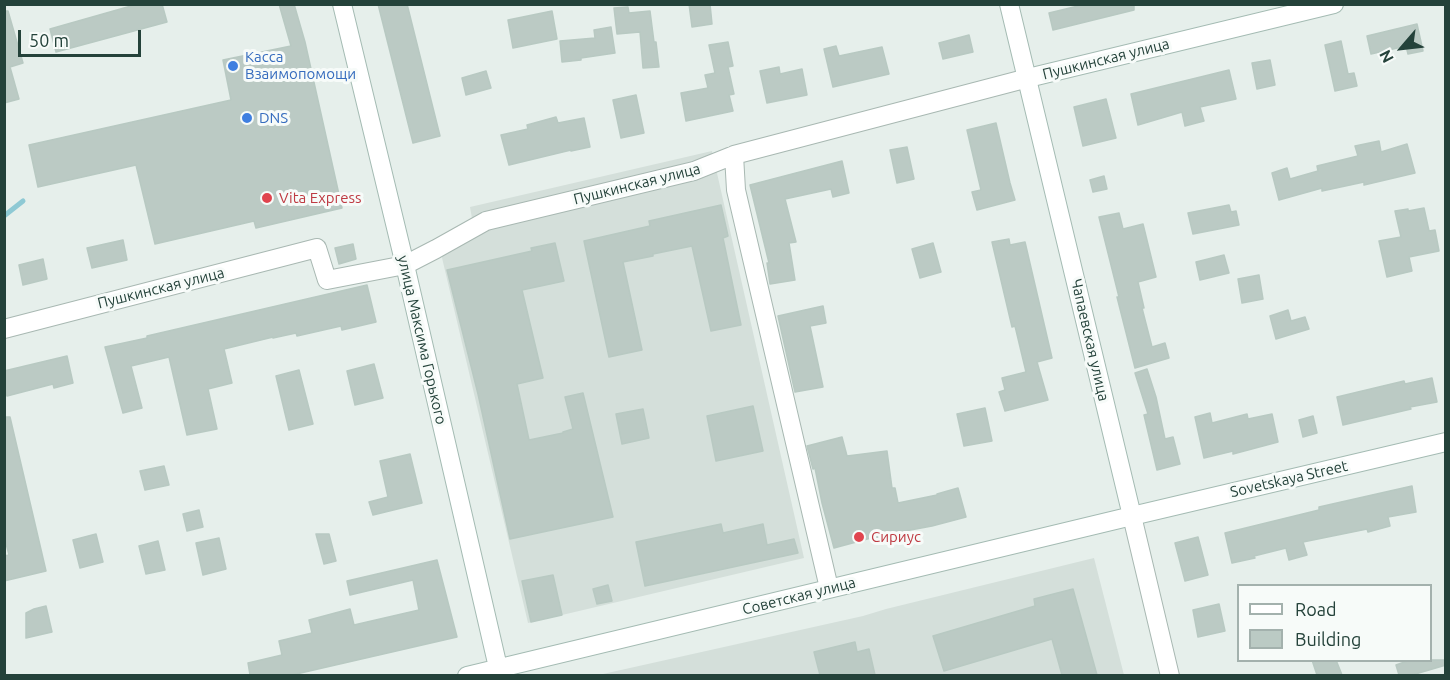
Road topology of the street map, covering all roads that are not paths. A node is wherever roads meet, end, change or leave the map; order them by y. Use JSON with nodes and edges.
{"nodes":[{"id":1,"x":342,"y":4,"type":"edge"},
{"id":2,"x":1010,"y":4,"type":"edge"},
{"id":3,"x":1334,"y":4,"type":"edge"},
{"id":4,"x":1028,"y":78,"type":"junction"},
{"id":5,"x":734,"y":155,"type":"junction"},
{"id":6,"x":405,"y":265,"type":"junction"},
{"id":7,"x":4,"y":329,"type":"edge"},
{"id":8,"x":1446,"y":442,"type":"edge"},
{"id":9,"x":1132,"y":516,"type":"junction"},
{"id":10,"x":829,"y":588,"type":"junction"},
{"id":11,"x":499,"y":672,"type":"edge"},
{"id":12,"x":467,"y":675,"type":"edge"},
{"id":13,"x":1170,"y":675,"type":"edge"}],
"edges":[{"from":1,"to":6,"type":"street","name":"улица Максима Горького"},
{"from":2,"to":4,"type":"street","name":"Чапаевская улица"},
{"from":3,"to":4,"type":"street","name":"Пушкинская улица"},
{"from":4,"to":5,"type":"street","name":"Пушкинская улица"},
{"from":4,"to":9,"type":"street","name":"Чапаевская улица"},
{"from":5,"to":6,"type":"street","name":"Пушкинская улица"},
{"from":5,"to":10,"type":"street"},
{"from":6,"to":7,"type":"street","name":"Пушкинская улица"},
{"from":6,"to":11,"type":"street","name":"улица Максима Горького"},
{"from":8,"to":9,"type":"street","name":"Sovetskaya Street"},
{"from":9,"to":10,"type":"street","name":"Советская улица"},
{"from":9,"to":13,"type":"street","name":"Чапаевская улица"},
{"from":10,"to":11,"type":"street","name":"Советская улица"},
{"from":11,"to":12,"type":"street","name":"Советская улица"}]}
